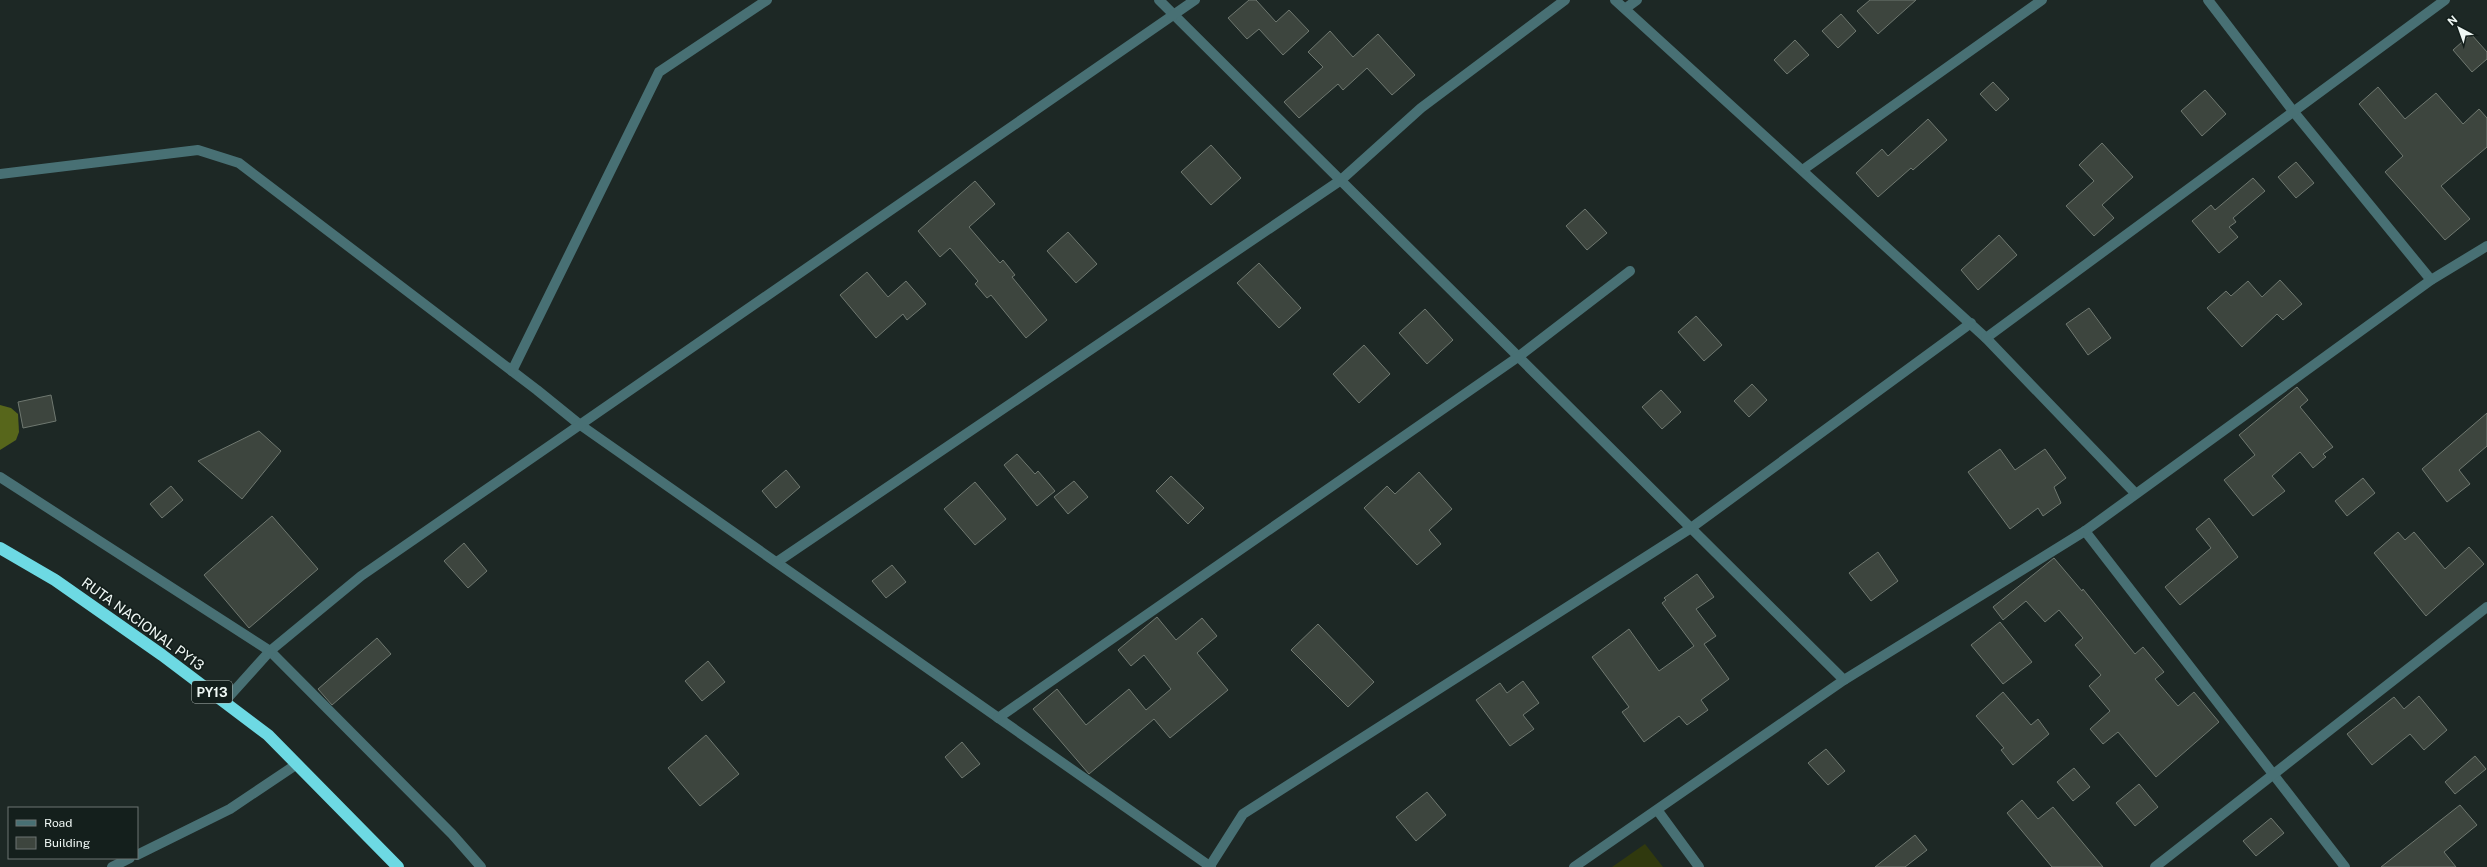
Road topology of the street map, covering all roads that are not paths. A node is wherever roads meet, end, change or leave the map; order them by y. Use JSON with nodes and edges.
{"nodes":[{"id":1,"x":767,"y":0,"type":"edge"},
{"id":2,"x":1159,"y":0,"type":"edge"},
{"id":3,"x":1195,"y":0,"type":"edge"},
{"id":4,"x":1565,"y":0,"type":"edge"},
{"id":5,"x":1615,"y":0,"type":"edge"},
{"id":6,"x":1637,"y":0,"type":"edge"},
{"id":7,"x":2042,"y":0,"type":"edge"},
{"id":8,"x":2208,"y":0,"type":"edge"},
{"id":9,"x":2445,"y":0,"type":"edge"},
{"id":10,"x":1626,"y":8,"type":"junction"},
{"id":11,"x":1173,"y":14,"type":"junction"},
{"id":12,"x":2293,"y":110,"type":"junction"},
{"id":13,"x":1804,"y":169,"type":"junction"},
{"id":14,"x":0,"y":174,"type":"edge"},
{"id":15,"x":1341,"y":180,"type":"junction"},
{"id":16,"x":2487,"y":246,"type":"edge"},
{"id":17,"x":1630,"y":271,"type":"dead end"},
{"id":18,"x":2432,"y":280,"type":"junction"},
{"id":19,"x":1971,"y":323,"type":"junction"},
{"id":20,"x":1986,"y":338,"type":"junction"},
{"id":21,"x":1518,"y":357,"type":"junction"},
{"id":22,"x":512,"y":371,"type":"junction"},
{"id":23,"x":579,"y":424,"type":"junction"},
{"id":24,"x":0,"y":477,"type":"edge"},
{"id":25,"x":2135,"y":493,"type":"junction"},
{"id":26,"x":1691,"y":528,"type":"junction"},
{"id":27,"x":2085,"y":531,"type":"junction"},
{"id":28,"x":0,"y":548,"type":"edge"},
{"id":29,"x":777,"y":562,"type":"junction"},
{"id":30,"x":2487,"y":607,"type":"edge"},
{"id":31,"x":270,"y":651,"type":"junction"},
{"id":32,"x":1844,"y":680,"type":"junction"},
{"id":33,"x":225,"y":701,"type":"junction"},
{"id":34,"x":998,"y":718,"type":"junction"},
{"id":35,"x":297,"y":764,"type":"junction"},
{"id":36,"x":2274,"y":774,"type":"junction"},
{"id":37,"x":1658,"y":811,"type":"junction"},
{"id":38,"x":138,"y":855,"type":"edge"},
{"id":39,"x":128,"y":859,"type":"edge"},
{"id":40,"x":1211,"y":866,"type":"edge"},
{"id":41,"x":112,"y":867,"type":"edge"},
{"id":42,"x":398,"y":867,"type":"edge"},
{"id":43,"x":480,"y":867,"type":"edge"},
{"id":44,"x":1574,"y":867,"type":"edge"},
{"id":45,"x":1699,"y":867,"type":"edge"},
{"id":46,"x":2155,"y":867,"type":"edge"},
{"id":47,"x":2345,"y":867,"type":"edge"}],
"edges":[{"from":1,"to":22,"type":"street"},
{"from":2,"to":11,"type":"street"},
{"from":3,"to":11,"type":"street"},
{"from":4,"to":15,"type":"street"},
{"from":5,"to":10,"type":"street"},
{"from":6,"to":10,"type":"street"},
{"from":7,"to":13,"type":"street"},
{"from":8,"to":12,"type":"street"},
{"from":9,"to":12,"type":"street"},
{"from":10,"to":13,"type":"street"},
{"from":11,"to":15,"type":"street"},
{"from":11,"to":23,"type":"street"},
{"from":12,"to":18,"type":"street"},
{"from":12,"to":20,"type":"street"},
{"from":13,"to":19,"type":"street"},
{"from":14,"to":22,"type":"street"},
{"from":15,"to":21,"type":"street"},
{"from":15,"to":29,"type":"street"},
{"from":16,"to":18,"type":"street"},
{"from":17,"to":21,"type":"street"},
{"from":18,"to":25,"type":"street"},
{"from":19,"to":20,"type":"street"},
{"from":19,"to":26,"type":"street"},
{"from":20,"to":25,"type":"street"},
{"from":21,"to":26,"type":"street"},
{"from":21,"to":34,"type":"street"},
{"from":22,"to":23,"type":"street"},
{"from":23,"to":29,"type":"street"},
{"from":23,"to":31,"type":"street"},
{"from":24,"to":31,"type":"street"},
{"from":25,"to":27,"type":"street"},
{"from":26,"to":32,"type":"street"},
{"from":26,"to":40,"type":"street"},
{"from":27,"to":32,"type":"street"},
{"from":27,"to":36,"type":"street"},
{"from":28,"to":33,"type":"highway","name":"RUTA NACIONAL PY13","number":"PY13"},
{"from":29,"to":34,"type":"street"},
{"from":30,"to":36,"type":"street"},
{"from":31,"to":33,"type":"street"},
{"from":31,"to":43,"type":"street"},
{"from":32,"to":37,"type":"street"},
{"from":33,"to":35,"type":"highway","name":"RUTA NACIONAL PY13","number":"PY13"},
{"from":34,"to":40,"type":"street"},
{"from":35,"to":38,"type":"street"},
{"from":35,"to":42,"type":"highway","name":"RUTA NACIONAL PY13","number":"PY13"},
{"from":36,"to":46,"type":"street"},
{"from":36,"to":47,"type":"street"},
{"from":37,"to":44,"type":"street"},
{"from":37,"to":45,"type":"street"},
{"from":39,"to":41,"type":"street"}]}
